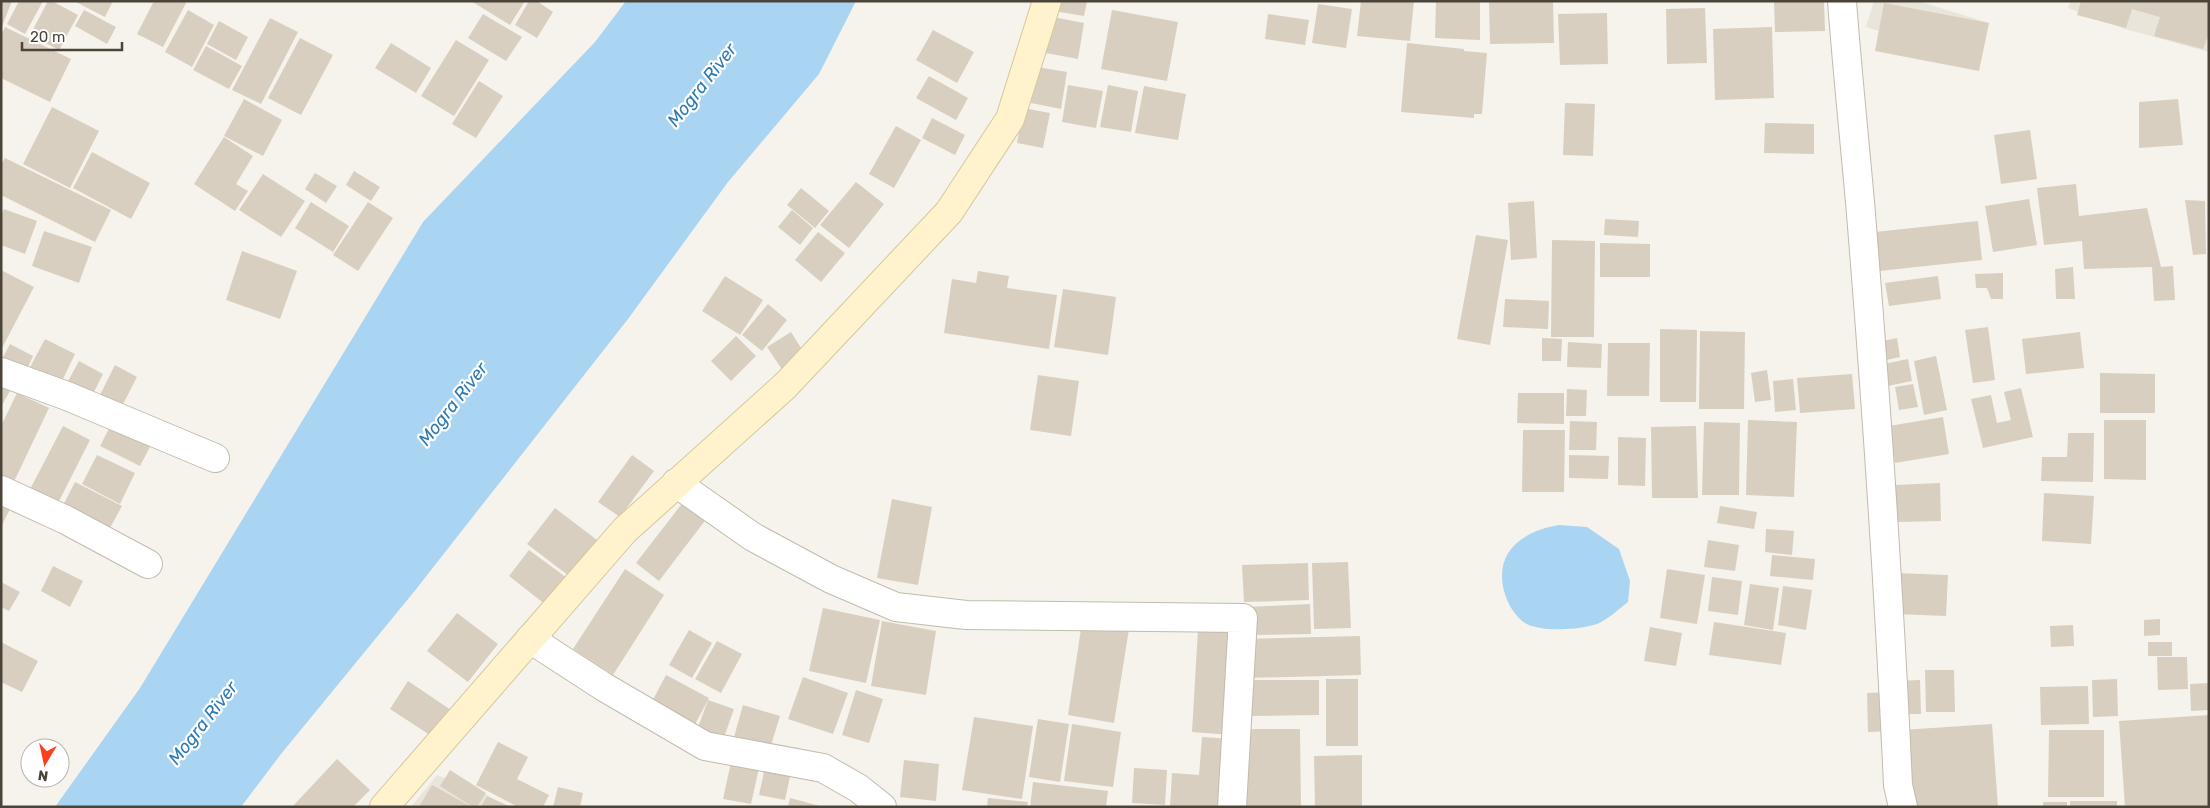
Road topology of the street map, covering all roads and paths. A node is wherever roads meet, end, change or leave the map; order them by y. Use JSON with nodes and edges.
{"nodes":[{"id":1,"x":1047,"y":1,"type":"edge"},
{"id":2,"x":1842,"y":1,"type":"edge"},
{"id":3,"x":1,"y":372,"type":"edge"},
{"id":4,"x":215,"y":458,"type":"dead end"},
{"id":5,"x":676,"y":483,"type":"junction"},
{"id":6,"x":1,"y":490,"type":"edge"},
{"id":7,"x":148,"y":564,"type":"dead end"},
{"id":8,"x":530,"y":639,"type":"junction"},
{"id":9,"x":384,"y":807,"type":"edge"},
{"id":10,"x":882,"y":807,"type":"edge"},
{"id":11,"x":1232,"y":807,"type":"edge"},
{"id":12,"x":1903,"y":807,"type":"edge"}],
"edges":[{"from":1,"to":5,"type":"street"},
{"from":2,"to":12,"type":"street"},
{"from":3,"to":4,"type":"street"},
{"from":5,"to":8,"type":"street"},
{"from":5,"to":11,"type":"street"},
{"from":6,"to":7,"type":"street"},
{"from":8,"to":9,"type":"street"},
{"from":8,"to":10,"type":"street"}]}
